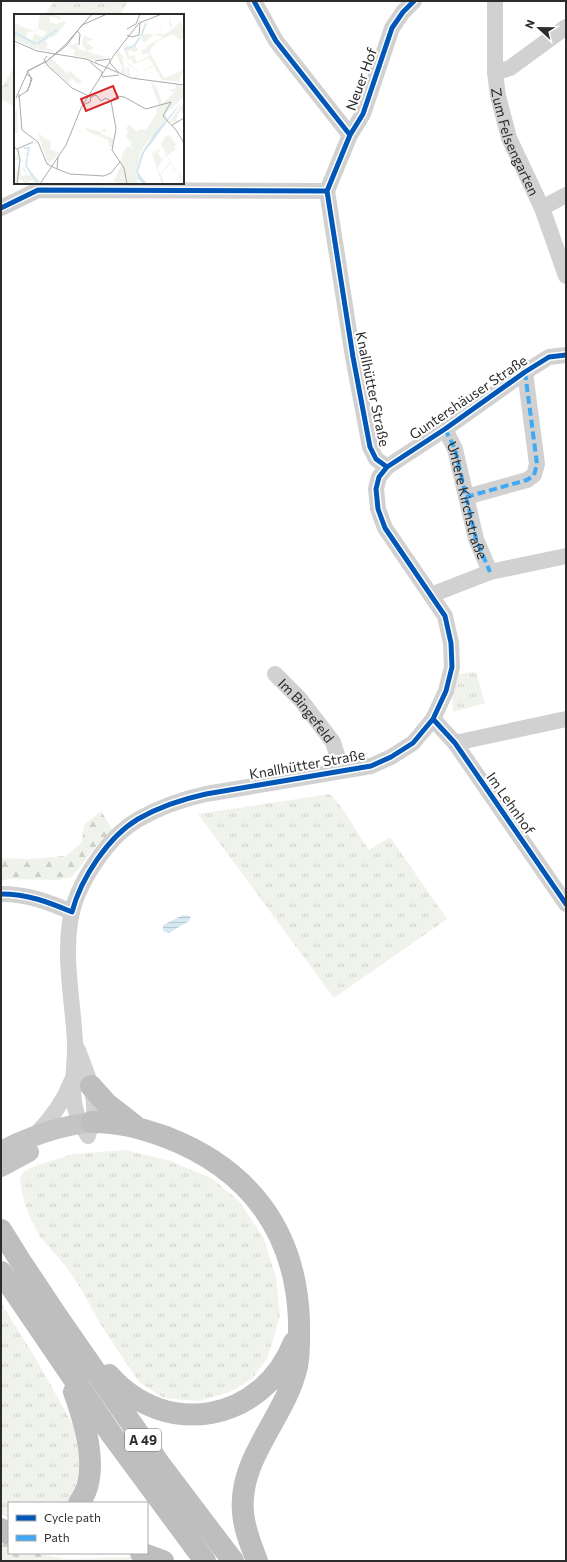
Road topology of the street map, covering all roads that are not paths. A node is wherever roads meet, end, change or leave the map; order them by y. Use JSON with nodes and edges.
{"nodes":[{"id":1,"x":254,"y":1,"type":"edge"},
{"id":2,"x":414,"y":1,"type":"edge"},
{"id":3,"x":495,"y":1,"type":"edge"},
{"id":4,"x":566,"y":27,"type":"edge"},
{"id":5,"x":495,"y":72,"type":"junction"},
{"id":6,"x":350,"y":135,"type":"junction"},
{"id":7,"x":327,"y":191,"type":"junction"},
{"id":8,"x":566,"y":195,"type":"edge"},
{"id":9,"x":1,"y":208,"type":"edge"},
{"id":10,"x":542,"y":208,"type":"junction"},
{"id":11,"x":566,"y":276,"type":"edge"},
{"id":12,"x":566,"y":353,"type":"edge"},
{"id":13,"x":525,"y":372,"type":"junction"},
{"id":14,"x":445,"y":429,"type":"junction"},
{"id":15,"x":387,"y":468,"type":"junction"},
{"id":16,"x":466,"y":497,"type":"junction"},
{"id":17,"x":566,"y":556,"type":"edge"},
{"id":18,"x":490,"y":572,"type":"junction"},
{"id":19,"x":431,"y":595,"type":"junction"},
{"id":20,"x":275,"y":674,"type":"dead end"},
{"id":21,"x":433,"y":719,"type":"junction"},
{"id":22,"x":566,"y":719,"type":"edge"},
{"id":23,"x":455,"y":744,"type":"junction"},
{"id":24,"x":342,"y":771,"type":"junction"},
{"id":25,"x":1,"y":894,"type":"edge"},
{"id":26,"x":566,"y":904,"type":"edge"},
{"id":27,"x":72,"y":912,"type":"junction"},
{"id":28,"x":83,"y":1080,"type":"junction"},
{"id":29,"x":135,"y":1126,"type":"junction"},
{"id":30,"x":87,"y":1127,"type":"junction"},
{"id":31,"x":35,"y":1135,"type":"junction"},
{"id":32,"x":165,"y":1137,"type":"junction"},
{"id":33,"x":1,"y":1151,"type":"edge"},
{"id":34,"x":1,"y":1167,"type":"edge"},
{"id":35,"x":1,"y":1230,"type":"edge"},
{"id":36,"x":1,"y":1272,"type":"edge"},
{"id":37,"x":57,"y":1316,"type":"junction"},
{"id":38,"x":299,"y":1323,"type":"junction"},
{"id":39,"x":65,"y":1366,"type":"junction"},
{"id":40,"x":80,"y":1502,"type":"edge"},
{"id":41,"x":144,"y":1554,"type":"edge"},
{"id":42,"x":163,"y":1561,"type":"edge"},
{"id":43,"x":205,"y":1561,"type":"edge"},
{"id":44,"x":234,"y":1561,"type":"edge"},
{"id":45,"x":257,"y":1561,"type":"edge"}],
"edges":[{"from":1,"to":6,"type":"street"},
{"from":2,"to":6,"type":"street","name":"Neuer Hof"},
{"from":3,"to":5,"type":"street","name":"Zum Felsengarten"},
{"from":4,"to":5,"type":"street"},
{"from":5,"to":10,"type":"street","name":"Zum Felsengarten"},
{"from":6,"to":7,"type":"street","name":"Neuer Hof"},
{"from":7,"to":9,"type":"street"},
{"from":7,"to":15,"type":"street","name":"Knallhütter Straße"},
{"from":8,"to":10,"type":"street"},
{"from":10,"to":11,"type":"street","name":"Zum Felsengarten"},
{"from":12,"to":13,"type":"street","name":"Guntershäuser Straße"},
{"from":13,"to":14,"type":"street","name":"Guntershäuser Straße"},
{"from":13,"to":16,"type":"street"},
{"from":14,"to":15,"type":"street","name":"Guntershäuser Straße"},
{"from":14,"to":16,"type":"street","name":"Untere Kirchstraße"},
{"from":15,"to":19,"type":"street","name":"Knallhütter Straße"},
{"from":16,"to":18,"type":"street","name":"Untere Kirchstraße"},
{"from":17,"to":18,"type":"street"},
{"from":18,"to":19,"type":"street"},
{"from":19,"to":21,"type":"street","name":"Knallhütter Straße"},
{"from":20,"to":24,"type":"street","name":"Im Bingefeld"},
{"from":21,"to":23,"type":"street","name":"Im Lehnhof"},
{"from":21,"to":24,"type":"street","name":"Knallhütter Straße"},
{"from":22,"to":23,"type":"street"},
{"from":23,"to":26,"type":"street","name":"Im Lehnhof"},
{"from":24,"to":27,"type":"street","name":"Knallhütter Straße"},
{"from":25,"to":27,"type":"street"},
{"from":27,"to":28,"type":"street","name":"Knallhütter Straße"},
{"from":28,"to":29,"type":"highway"},
{"from":28,"to":30,"type":"street","name":"Knallhütter Straße"},
{"from":28,"to":31,"type":"street"},
{"from":29,"to":30,"type":"highway"},
{"from":29,"to":32,"type":"highway"},
{"from":30,"to":31,"type":"main road"},
{"from":30,"to":32,"type":"highway"},
{"from":30,"to":34,"type":"main road"},
{"from":31,"to":33,"type":"main road"},
{"from":32,"to":38,"type":"highway"},
{"from":35,"to":37,"type":"highway","number":"A 49"},
{"from":36,"to":39,"type":"highway","number":"A 49"},
{"from":37,"to":38,"type":"highway"},
{"from":37,"to":44,"type":"highway","number":"A 49"},
{"from":38,"to":45,"type":"highway"},
{"from":39,"to":40,"type":"highway"},
{"from":39,"to":43,"type":"highway","number":"A 49"},
{"from":41,"to":42,"type":"highway"}]}
